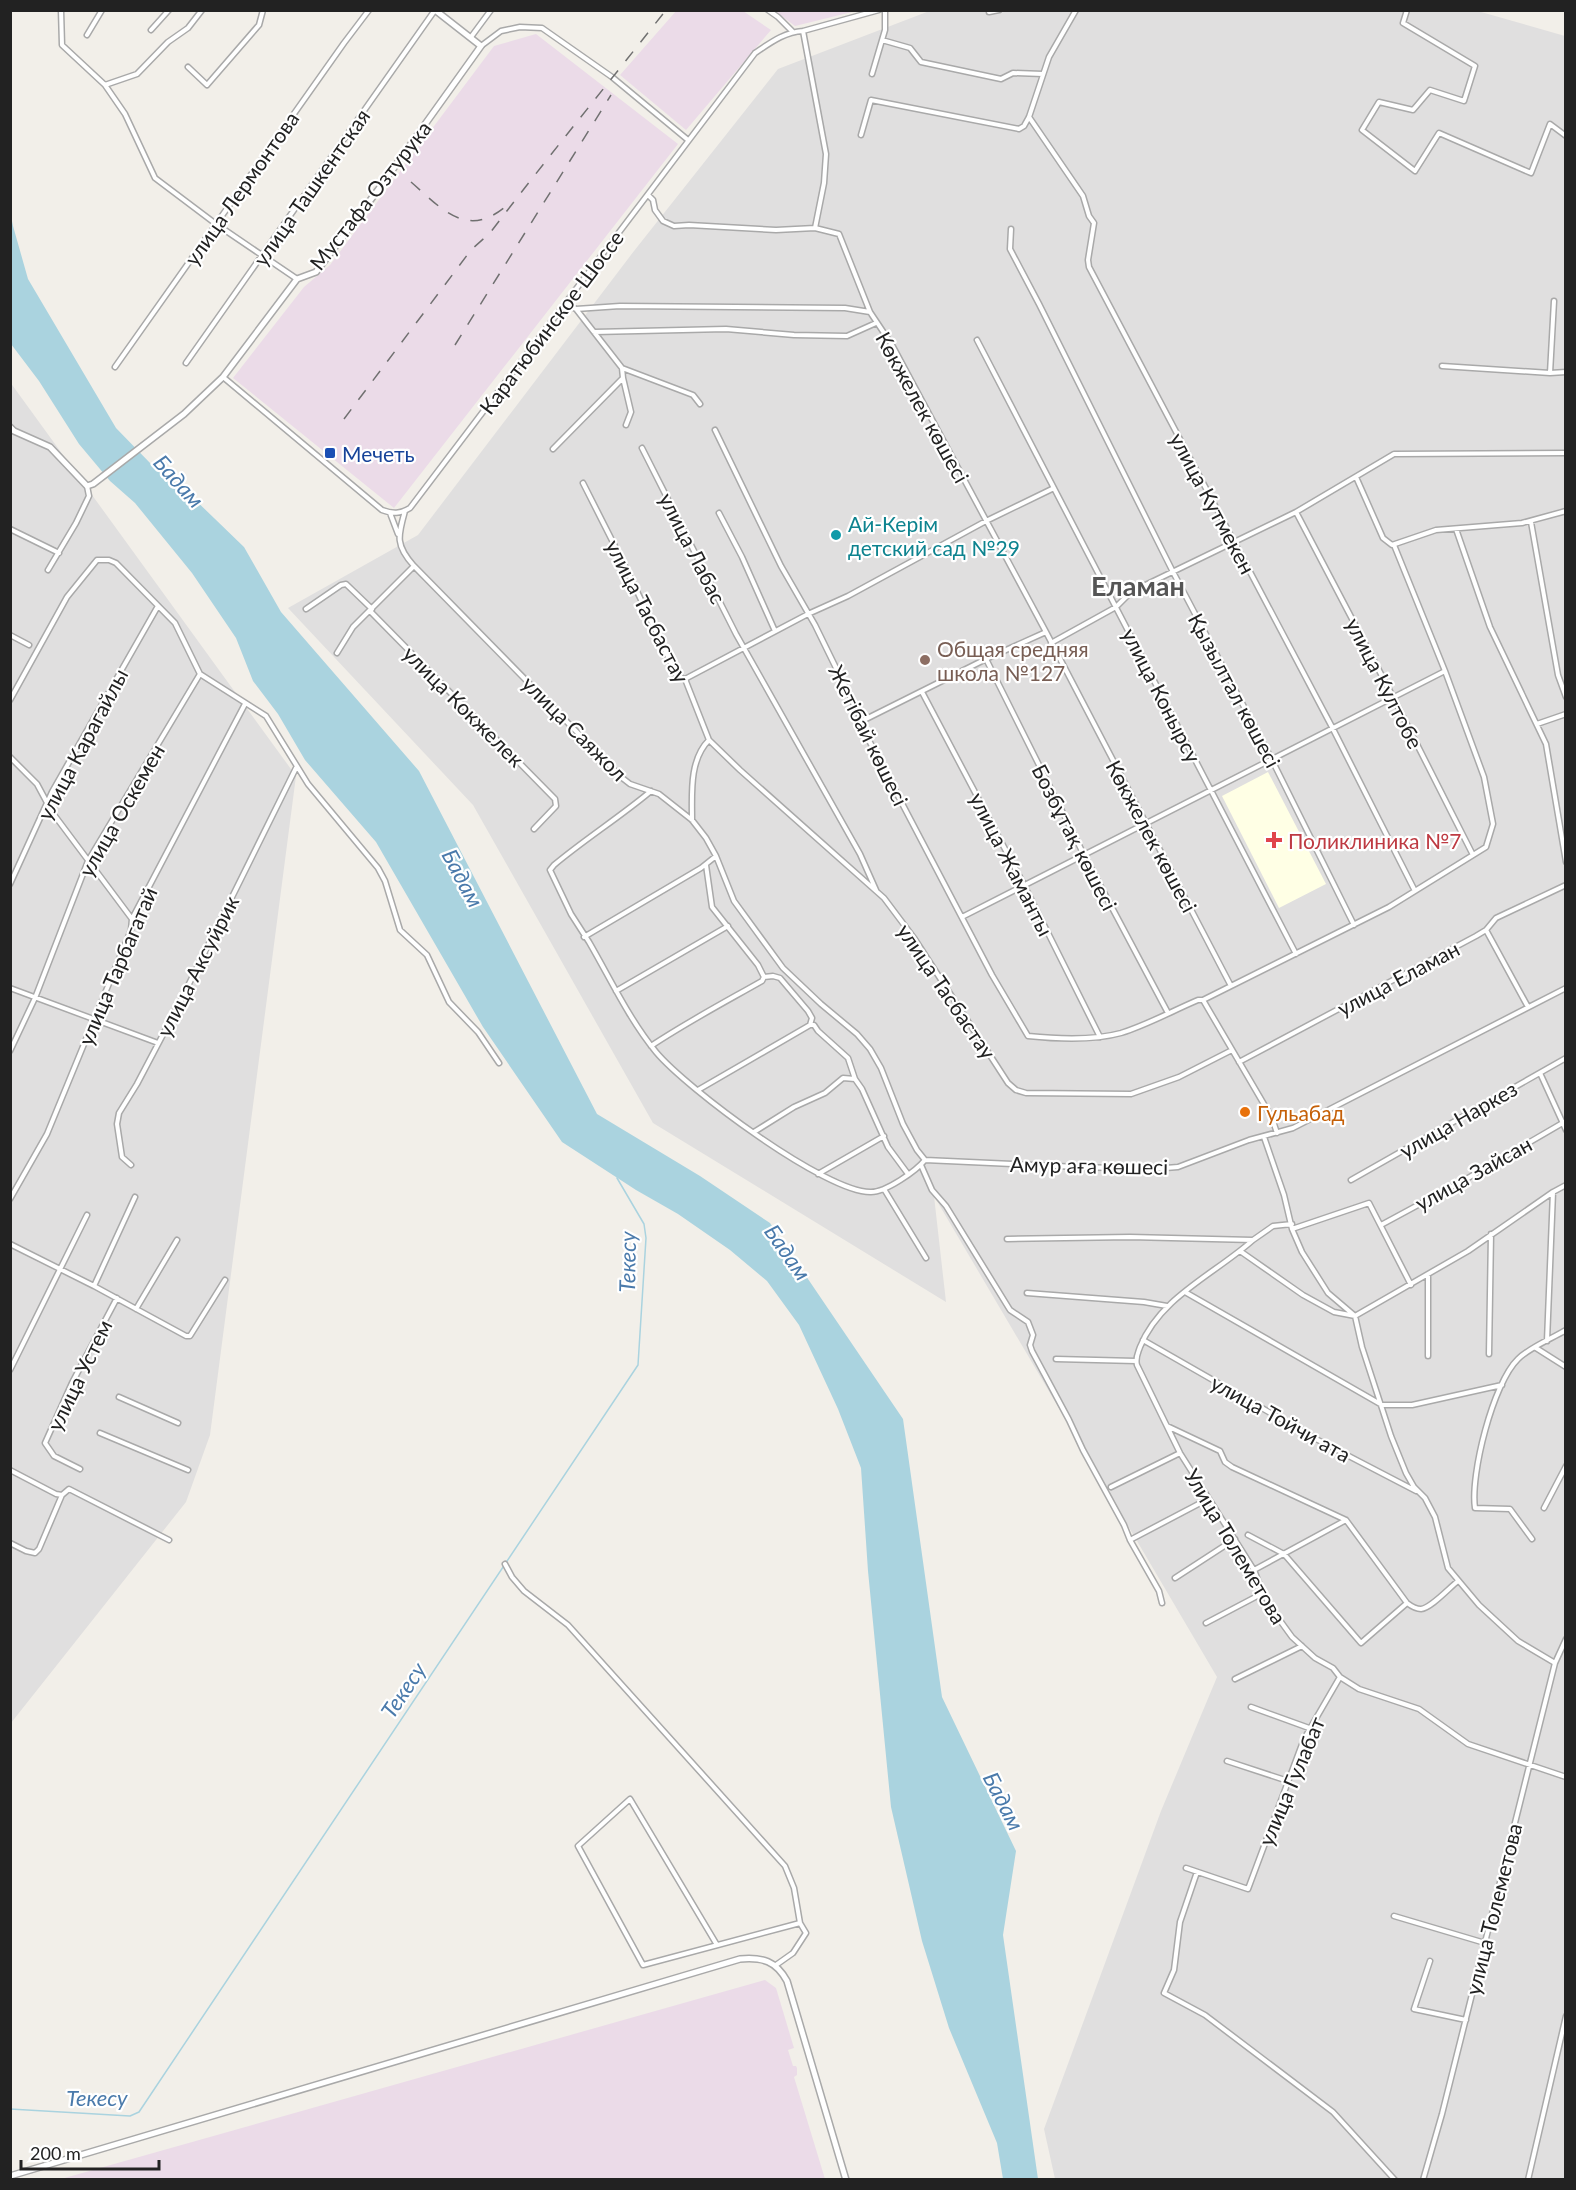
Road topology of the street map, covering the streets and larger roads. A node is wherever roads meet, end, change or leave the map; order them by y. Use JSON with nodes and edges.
{"nodes":[{"id":1,"x":61,"y":10,"type":"edge"},
{"id":2,"x":102,"y":10,"type":"edge"},
{"id":3,"x":169,"y":10,"type":"edge"},
{"id":4,"x":202,"y":10,"type":"edge"},
{"id":5,"x":263,"y":10,"type":"edge"},
{"id":6,"x":369,"y":10,"type":"edge"},
{"id":7,"x":491,"y":10,"type":"edge"},
{"id":8,"x":768,"y":10,"type":"edge"},
{"id":9,"x":879,"y":10,"type":"edge"},
{"id":10,"x":885,"y":10,"type":"edge"},
{"id":11,"x":988,"y":10,"type":"edge"},
{"id":12,"x":999,"y":10,"type":"edge"},
{"id":13,"x":1076,"y":10,"type":"edge"},
{"id":14,"x":1407,"y":10,"type":"edge"},
{"id":15,"x":435,"y":11,"type":"edge"},
{"id":16,"x":151,"y":30,"type":"dead end"},
{"id":17,"x":793,"y":31,"type":"junction"},
{"id":18,"x":803,"y":31,"type":"junction"},
{"id":19,"x":87,"y":34,"type":"dead end"},
{"id":20,"x":471,"y":37,"type":"junction"},
{"id":21,"x":882,"y":40,"type":"junction"},
{"id":22,"x":482,"y":46,"type":"junction"},
{"id":23,"x":188,"y":67,"type":"dead end"},
{"id":24,"x":872,"y":74,"type":"dead end"},
{"id":25,"x":1043,"y":74,"type":"junction"},
{"id":26,"x":105,"y":85,"type":"junction"},
{"id":27,"x":1029,"y":117,"type":"junction"},
{"id":28,"x":861,"y":135,"type":"dead end"},
{"id":29,"x":1566,"y":136,"type":"edge"},
{"id":30,"x":688,"y":140,"type":"junction"},
{"id":31,"x":648,"y":195,"type":"junction"},
{"id":32,"x":216,"y":224,"type":"junction"},
{"id":33,"x":815,"y":228,"type":"junction"},
{"id":34,"x":1011,"y":229,"type":"dead end"},
{"id":35,"x":262,"y":255,"type":"junction"},
{"id":36,"x":297,"y":279,"type":"junction"},
{"id":37,"x":1554,"y":301,"type":"dead end"},
{"id":38,"x":567,"y":304,"type":"junction"},
{"id":39,"x":576,"y":309,"type":"junction"},
{"id":40,"x":870,"y":312,"type":"junction"},
{"id":41,"x":876,"y":323,"type":"junction"},
{"id":42,"x":594,"y":332,"type":"junction"},
{"id":43,"x":977,"y":340,"type":"dead end"},
{"id":44,"x":186,"y":363,"type":"dead end"},
{"id":45,"x":1442,"y":366,"type":"dead end"},
{"id":46,"x":115,"y":367,"type":"dead end"},
{"id":47,"x":622,"y":368,"type":"junction"},
{"id":48,"x":1566,"y":372,"type":"edge"},
{"id":49,"x":1550,"y":373,"type":"junction"},
{"id":50,"x":224,"y":377,"type":"junction"},
{"id":51,"x":623,"y":378,"type":"junction"},
{"id":52,"x":700,"y":404,"type":"dead end"},
{"id":53,"x":626,"y":425,"type":"dead end"},
{"id":54,"x":12,"y":429,"type":"edge"},
{"id":55,"x":715,"y":430,"type":"dead end"},
{"id":56,"x":10,"y":438,"type":"edge"},
{"id":57,"x":642,"y":448,"type":"dead end"},
{"id":58,"x":553,"y":449,"type":"dead end"},
{"id":59,"x":1566,"y":453,"type":"edge"},
{"id":60,"x":1356,"y":477,"type":"junction"},
{"id":61,"x":583,"y":483,"type":"dead end"},
{"id":62,"x":87,"y":486,"type":"junction"},
{"id":63,"x":1054,"y":488,"type":"junction"},
{"id":64,"x":405,"y":511,"type":"junction"},
{"id":65,"x":1566,"y":511,"type":"edge"},
{"id":66,"x":1296,"y":512,"type":"junction"},
{"id":67,"x":390,"y":513,"type":"junction"},
{"id":68,"x":719,"y":513,"type":"dead end"},
{"id":69,"x":986,"y":521,"type":"junction"},
{"id":70,"x":1531,"y":522,"type":"junction"},
{"id":71,"x":10,"y":529,"type":"edge"},
{"id":72,"x":1456,"y":530,"type":"junction"},
{"id":73,"x":398,"y":534,"type":"junction"},
{"id":74,"x":1233,"y":541,"type":"junction"},
{"id":75,"x":1394,"y":545,"type":"junction"},
{"id":76,"x":59,"y":553,"type":"junction"},
{"id":77,"x":414,"y":566,"type":"junction"},
{"id":78,"x":48,"y":570,"type":"dead end"},
{"id":79,"x":1173,"y":572,"type":"junction"},
{"id":80,"x":158,"y":606,"type":"junction"},
{"id":81,"x":1116,"y":607,"type":"junction"},
{"id":82,"x":306,"y":609,"type":"dead end"},
{"id":83,"x":371,"y":610,"type":"junction"},
{"id":84,"x":808,"y":614,"type":"junction"},
{"id":85,"x":775,"y":631,"type":"junction"},
{"id":86,"x":1046,"y":632,"type":"junction"},
{"id":87,"x":10,"y":635,"type":"edge"},
{"id":88,"x":1052,"y":643,"type":"junction"},
{"id":89,"x":29,"y":645,"type":"dead end"},
{"id":90,"x":745,"y":647,"type":"junction"},
{"id":91,"x":337,"y":653,"type":"dead end"},
{"id":92,"x":986,"y":659,"type":"junction"},
{"id":93,"x":1445,"y":671,"type":"junction"},
{"id":94,"x":200,"y":674,"type":"junction"},
{"id":95,"x":685,"y":679,"type":"junction"},
{"id":96,"x":922,"y":692,"type":"junction"},
{"id":97,"x":1393,"y":697,"type":"junction"},
{"id":98,"x":1566,"y":697,"type":"edge"},
{"id":99,"x":10,"y":700,"type":"edge"},
{"id":100,"x":245,"y":704,"type":"junction"},
{"id":101,"x":1566,"y":714,"type":"edge"},
{"id":102,"x":862,"y":721,"type":"junction"},
{"id":103,"x":1537,"y":723,"type":"junction"},
{"id":104,"x":1332,"y":727,"type":"junction"},
{"id":105,"x":710,"y":740,"type":"junction"},
{"id":106,"x":10,"y":757,"type":"edge"},
{"id":107,"x":1271,"y":758,"type":"junction"},
{"id":108,"x":297,"y":767,"type":"junction"},
{"id":109,"x":1211,"y":790,"type":"junction"},
{"id":110,"x":651,"y":791,"type":"junction"},
{"id":111,"x":48,"y":802,"type":"junction"},
{"id":112,"x":692,"y":820,"type":"junction"},
{"id":113,"x":1146,"y":824,"type":"junction"},
{"id":114,"x":534,"y":829,"type":"dead end"},
{"id":115,"x":1084,"y":855,"type":"junction"},
{"id":116,"x":1473,"y":855,"type":"junction"},
{"id":117,"x":716,"y":856,"type":"junction"},
{"id":118,"x":88,"y":861,"type":"junction"},
{"id":119,"x":1566,"y":862,"type":"edge"},
{"id":120,"x":706,"y":865,"type":"junction"},
{"id":121,"x":10,"y":884,"type":"edge"},
{"id":122,"x":1024,"y":885,"type":"junction"},
{"id":123,"x":1566,"y":885,"type":"edge"},
{"id":124,"x":1415,"y":891,"type":"junction"},
{"id":125,"x":878,"y":893,"type":"junction"},
{"id":126,"x":962,"y":917,"type":"junction"},
{"id":127,"x":132,"y":919,"type":"junction"},
{"id":128,"x":1354,"y":925,"type":"junction"},
{"id":129,"x":728,"y":926,"type":"junction"},
{"id":130,"x":1486,"y":930,"type":"junction"},
{"id":131,"x":584,"y":937,"type":"junction"},
{"id":132,"x":1296,"y":954,"type":"junction"},
{"id":133,"x":763,"y":979,"type":"junction"},
{"id":134,"x":1231,"y":986,"type":"junction"},
{"id":135,"x":10,"y":988,"type":"edge"},
{"id":136,"x":1566,"y":988,"type":"edge"},
{"id":137,"x":616,"y":992,"type":"junction"},
{"id":138,"x":35,"y":998,"type":"junction"},
{"id":139,"x":1203,"y":1000,"type":"junction"},
{"id":140,"x":1528,"y":1007,"type":"junction"},
{"id":141,"x":1168,"y":1013,"type":"junction"},
{"id":142,"x":95,"y":1020,"type":"junction"},
{"id":143,"x":810,"y":1025,"type":"junction"},
{"id":144,"x":1100,"y":1037,"type":"junction"},
{"id":145,"x":158,"y":1043,"type":"junction"},
{"id":146,"x":651,"y":1046,"type":"junction"},
{"id":147,"x":1232,"y":1050,"type":"junction"},
{"id":148,"x":10,"y":1051,"type":"edge"},
{"id":149,"x":1566,"y":1058,"type":"edge"},
{"id":150,"x":1239,"y":1062,"type":"junction"},
{"id":151,"x":499,"y":1063,"type":"dead end"},
{"id":152,"x":1540,"y":1073,"type":"junction"},
{"id":153,"x":855,"y":1079,"type":"junction"},
{"id":154,"x":698,"y":1090,"type":"junction"},
{"id":155,"x":1564,"y":1122,"type":"edge"},
{"id":156,"x":1566,"y":1130,"type":"edge"},
{"id":157,"x":754,"y":1132,"type":"junction"},
{"id":158,"x":1277,"y":1133,"type":"junction"},
{"id":159,"x":884,"y":1137,"type":"junction"},
{"id":160,"x":1264,"y":1137,"type":"junction"},
{"id":161,"x":925,"y":1160,"type":"junction"},
{"id":162,"x":131,"y":1165,"type":"dead end"},
{"id":163,"x":921,"y":1165,"type":"junction"},
{"id":164,"x":818,"y":1174,"type":"junction"},
{"id":165,"x":908,"y":1174,"type":"junction"},
{"id":166,"x":1351,"y":1180,"type":"dead end"},
{"id":167,"x":1566,"y":1185,"type":"edge"},
{"id":168,"x":884,"y":1190,"type":"junction"},
{"id":169,"x":1553,"y":1192,"type":"junction"},
{"id":170,"x":135,"y":1197,"type":"dead end"},
{"id":171,"x":10,"y":1199,"type":"edge"},
{"id":172,"x":87,"y":1215,"type":"dead end"},
{"id":173,"x":1381,"y":1225,"type":"junction"},
{"id":174,"x":1292,"y":1226,"type":"junction"},
{"id":175,"x":1491,"y":1234,"type":"junction"},
{"id":176,"x":1007,"y":1239,"type":"dead end"},
{"id":177,"x":177,"y":1240,"type":"dead end"},
{"id":178,"x":1253,"y":1240,"type":"junction"},
{"id":179,"x":10,"y":1244,"type":"edge"},
{"id":180,"x":1240,"y":1251,"type":"junction"},
{"id":181,"x":926,"y":1258,"type":"dead end"},
{"id":182,"x":60,"y":1270,"type":"junction"},
{"id":183,"x":1428,"y":1275,"type":"junction"},
{"id":184,"x":225,"y":1280,"type":"dead end"},
{"id":185,"x":1411,"y":1285,"type":"junction"},
{"id":186,"x":94,"y":1286,"type":"junction"},
{"id":187,"x":1185,"y":1292,"type":"junction"},
{"id":188,"x":1027,"y":1293,"type":"dead end"},
{"id":189,"x":117,"y":1298,"type":"junction"},
{"id":190,"x":1168,"y":1306,"type":"junction"},
{"id":191,"x":136,"y":1309,"type":"junction"},
{"id":192,"x":1355,"y":1316,"type":"junction"},
{"id":193,"x":1566,"y":1330,"type":"edge"},
{"id":194,"x":1143,"y":1340,"type":"junction"},
{"id":195,"x":1547,"y":1341,"type":"junction"},
{"id":196,"x":1535,"y":1348,"type":"junction"},
{"id":197,"x":1488,"y":1354,"type":"dead end"},
{"id":198,"x":1428,"y":1356,"type":"dead end"},
{"id":199,"x":1056,"y":1359,"type":"dead end"},
{"id":200,"x":1136,"y":1361,"type":"junction"},
{"id":201,"x":1566,"y":1367,"type":"edge"},
{"id":202,"x":10,"y":1370,"type":"edge"},
{"id":203,"x":1502,"y":1385,"type":"junction"},
{"id":204,"x":119,"y":1397,"type":"dead end"},
{"id":205,"x":1382,"y":1405,"type":"junction"},
{"id":206,"x":178,"y":1423,"type":"dead end"},
{"id":207,"x":1167,"y":1425,"type":"junction"},
{"id":208,"x":100,"y":1432,"type":"dead end"},
{"id":209,"x":1180,"y":1453,"type":"junction"},
{"id":210,"x":1566,"y":1466,"type":"edge"},
{"id":211,"x":80,"y":1469,"type":"dead end"},
{"id":212,"x":10,"y":1470,"type":"edge"},
{"id":213,"x":188,"y":1470,"type":"dead end"},
{"id":214,"x":1111,"y":1487,"type":"dead end"},
{"id":215,"x":1420,"y":1493,"type":"junction"},
{"id":216,"x":62,"y":1495,"type":"junction"},
{"id":217,"x":1208,"y":1499,"type":"junction"},
{"id":218,"x":1544,"y":1508,"type":"dead end"},
{"id":219,"x":1346,"y":1520,"type":"junction"},
{"id":220,"x":1248,"y":1535,"type":"dead end"},
{"id":221,"x":1234,"y":1539,"type":"junction"},
{"id":222,"x":1532,"y":1539,"type":"dead end"},
{"id":223,"x":169,"y":1540,"type":"dead end"},
{"id":224,"x":1130,"y":1540,"type":"junction"},
{"id":225,"x":10,"y":1543,"type":"edge"},
{"id":226,"x":1284,"y":1554,"type":"junction"},
{"id":227,"x":505,"y":1564,"type":"dead end"},
{"id":228,"x":1254,"y":1570,"type":"junction"},
{"id":229,"x":1175,"y":1578,"type":"dead end"},
{"id":230,"x":1458,"y":1581,"type":"junction"},
{"id":231,"x":1263,"y":1593,"type":"junction"},
{"id":232,"x":1407,"y":1603,"type":"junction"},
{"id":233,"x":1162,"y":1604,"type":"dead end"},
{"id":234,"x":1206,"y":1623,"type":"dead end"},
{"id":235,"x":1566,"y":1639,"type":"edge"},
{"id":236,"x":1302,"y":1646,"type":"junction"},
{"id":237,"x":1555,"y":1663,"type":"junction"},
{"id":238,"x":1340,"y":1677,"type":"junction"},
{"id":239,"x":1235,"y":1679,"type":"dead end"},
{"id":240,"x":1251,"y":1707,"type":"dead end"},
{"id":241,"x":1309,"y":1728,"type":"junction"},
{"id":242,"x":1227,"y":1761,"type":"dead end"},
{"id":243,"x":1528,"y":1766,"type":"junction"},
{"id":244,"x":1566,"y":1777,"type":"edge"},
{"id":245,"x":1288,"y":1781,"type":"junction"},
{"id":246,"x":1186,"y":1868,"type":"dead end"},
{"id":247,"x":1197,"y":1872,"type":"junction"},
{"id":248,"x":1394,"y":1916,"type":"dead end"},
{"id":249,"x":800,"y":1923,"type":"junction"},
{"id":250,"x":1485,"y":1943,"type":"junction"},
{"id":251,"x":717,"y":1945,"type":"junction"},
{"id":252,"x":1430,"y":1962,"type":"dead end"},
{"id":253,"x":776,"y":1965,"type":"junction"},
{"id":254,"x":1566,"y":2016,"type":"edge"},
{"id":255,"x":1466,"y":2020,"type":"junction"},
{"id":256,"x":1564,"y":2033,"type":"edge"},
{"id":257,"x":10,"y":2176,"type":"edge"},
{"id":258,"x":846,"y":2180,"type":"edge"},
{"id":259,"x":1395,"y":2180,"type":"edge"},
{"id":260,"x":1423,"y":2180,"type":"edge"},
{"id":261,"x":1528,"y":2180,"type":"edge"}],
"edges":[{"from":1,"to":26,"type":"street"},
{"from":2,"to":19,"type":"street"},
{"from":3,"to":16,"type":"street"},
{"from":4,"to":26,"type":"street"},
{"from":5,"to":23,"type":"street"},
{"from":6,"to":32,"type":"street","name":"улица Лермонтова"},
{"from":7,"to":20,"type":"street"},
{"from":8,"to":17,"type":"street"},
{"from":9,"to":18,"type":"street","name":"Каратюбинское Шоссе"},
{"from":10,"to":21,"type":"street"},
{"from":11,"to":12,"type":"street"},
{"from":13,"to":25,"type":"street"},
{"from":14,"to":29,"type":"street"},
{"from":15,"to":20,"type":"street"},
{"from":15,"to":35,"type":"street","name":"улица Ташкентская"},
{"from":17,"to":18,"type":"street","name":"Каратюбинское Шоссе"},
{"from":17,"to":30,"type":"street","name":"Каратюбинское Шоссе"},
{"from":18,"to":33,"type":"street"},
{"from":20,"to":22,"type":"street"},
{"from":21,"to":24,"type":"street"},
{"from":21,"to":25,"type":"street"},
{"from":22,"to":30,"type":"street"},
{"from":22,"to":36,"type":"street","name":"Мустафа Озтурука"},
{"from":25,"to":27,"type":"street"},
{"from":26,"to":32,"type":"street"},
{"from":27,"to":28,"type":"street"},
{"from":27,"to":74,"type":"street","name":"улица Кутмекен"},
{"from":30,"to":31,"type":"street","name":"Каратюбинское Шоссе"},
{"from":31,"to":33,"type":"street"},
{"from":31,"to":38,"type":"street","name":"Каратюбинское Шоссе"},
{"from":32,"to":35,"type":"street"},
{"from":32,"to":46,"type":"street","name":"улица Лермонтова"},
{"from":33,"to":40,"type":"street"},
{"from":34,"to":79,"type":"street","name":"Қызылтал көшесі"},
{"from":35,"to":36,"type":"street"},
{"from":35,"to":44,"type":"street","name":"улица Ташкентская"},
{"from":36,"to":50,"type":"street","name":"Мустафа Озтурука"},
{"from":37,"to":49,"type":"street"},
{"from":38,"to":39,"type":"street"},
{"from":38,"to":64,"type":"street","name":"Каратюбинское Шоссе"},
{"from":39,"to":40,"type":"street","name":"Көкжелек көшесі"},
{"from":39,"to":42,"type":"street"},
{"from":40,"to":41,"type":"street","name":"Көкжелек көшесі"},
{"from":41,"to":42,"type":"street"},
{"from":41,"to":69,"type":"street","name":"Көкжелек көшесі"},
{"from":42,"to":47,"type":"street"},
{"from":43,"to":63,"type":"street","name":"улица Конырсу"},
{"from":45,"to":49,"type":"street"},
{"from":47,"to":51,"type":"street"},
{"from":47,"to":52,"type":"street"},
{"from":48,"to":49,"type":"street"},
{"from":50,"to":62,"type":"street","name":"Мустафа Озтурука"},
{"from":50,"to":67,"type":"street"},
{"from":51,"to":53,"type":"street"},
{"from":51,"to":58,"type":"street"},
{"from":54,"to":56,"type":"street"},
{"from":54,"to":62,"type":"street"},
{"from":55,"to":84,"type":"street","name":"Жетібай көшесі"},
{"from":57,"to":90,"type":"street","name":"улица Лабас"},
{"from":59,"to":60,"type":"street"},
{"from":60,"to":66,"type":"street"},
{"from":60,"to":75,"type":"street"},
{"from":61,"to":95,"type":"street","name":"улица Тасбастау"},
{"from":62,"to":76,"type":"street"},
{"from":63,"to":69,"type":"street"},
{"from":63,"to":81,"type":"street","name":"улица Конырсу"},
{"from":64,"to":67,"type":"street"},
{"from":64,"to":73,"type":"street"},
{"from":65,"to":70,"type":"street"},
{"from":66,"to":74,"type":"street"},
{"from":66,"to":97,"type":"street","name":"улица Култобе"},
{"from":67,"to":73,"type":"street","name":"улица Саяжол"},
{"from":68,"to":85,"type":"street"},
{"from":69,"to":84,"type":"street"},
{"from":69,"to":86,"type":"street","name":"Көкжелек көшесі"},
{"from":70,"to":72,"type":"street"},
{"from":70,"to":98,"type":"street"},
{"from":71,"to":76,"type":"street"},
{"from":72,"to":75,"type":"street"},
{"from":72,"to":103,"type":"street"},
{"from":73,"to":77,"type":"street","name":"улица Саяжол"},
{"from":74,"to":79,"type":"street"},
{"from":74,"to":104,"type":"street","name":"улица Кутмекен"},
{"from":75,"to":93,"type":"street"},
{"from":76,"to":78,"type":"street"},
{"from":77,"to":83,"type":"street"},
{"from":77,"to":110,"type":"street","name":"улица Саяжол"},
{"from":79,"to":81,"type":"street"},
{"from":79,"to":107,"type":"street","name":"Қызылтал көшесі"},
{"from":80,"to":94,"type":"street"},
{"from":80,"to":99,"type":"street"},
{"from":80,"to":111,"type":"street","name":"улица Карагайлы"},
{"from":81,"to":88,"type":"street"},
{"from":81,"to":109,"type":"street","name":"улица Конырсу"},
{"from":82,"to":83,"type":"street","name":"улица Кокжелек"},
{"from":83,"to":91,"type":"street"},
{"from":83,"to":114,"type":"street","name":"улица Кокжелек"},
{"from":84,"to":85,"type":"street"},
{"from":84,"to":102,"type":"street","name":"Жетібай көшесі"},
{"from":85,"to":90,"type":"street"},
{"from":86,"to":88,"type":"street","name":"Көкжелек көшесі"},
{"from":86,"to":92,"type":"street"},
{"from":87,"to":89,"type":"street"},
{"from":88,"to":113,"type":"street","name":"Көкжелек көшесі"},
{"from":90,"to":95,"type":"street"},
{"from":90,"to":125,"type":"street","name":"улица Лабас"},
{"from":92,"to":96,"type":"street"},
{"from":92,"to":115,"type":"street","name":"Бозбұтақ көшесі"},
{"from":93,"to":97,"type":"street"},
{"from":93,"to":116,"type":"street"},
{"from":94,"to":100,"type":"street"},
{"from":94,"to":118,"type":"street","name":"улица Оскемен"},
{"from":95,"to":105,"type":"street","name":"улица Тасбастау"},
{"from":96,"to":102,"type":"street"},
{"from":96,"to":122,"type":"street","name":"улица Жаманты"},
{"from":97,"to":104,"type":"street"},
{"from":97,"to":116,"type":"street","name":"улица Култобе"},
{"from":100,"to":108,"type":"street"},
{"from":100,"to":127,"type":"street","name":"улица Тарбагатай"},
{"from":101,"to":103,"type":"street"},
{"from":102,"to":126,"type":"street","name":"Жетібай көшесі"},
{"from":103,"to":119,"type":"street"},
{"from":104,"to":107,"type":"street"},
{"from":104,"to":124,"type":"street","name":"улица Кутмекен"},
{"from":105,"to":112,"type":"street"},
{"from":105,"to":125,"type":"street","name":"улица Тасбастау"},
{"from":106,"to":111,"type":"street"},
{"from":107,"to":109,"type":"street"},
{"from":107,"to":128,"type":"street","name":"Қызылтал көшесі"},
{"from":108,"to":145,"type":"street","name":"улица Аксуйрик"},
{"from":108,"to":151,"type":"street"},
{"from":109,"to":113,"type":"street"},
{"from":109,"to":132,"type":"street","name":"улица Конырсу"},
{"from":110,"to":112,"type":"street","name":"улица Саяжол"},
{"from":110,"to":131,"type":"street"},
{"from":111,"to":118,"type":"street"},
{"from":111,"to":121,"type":"street","name":"улица Карагайлы"},
{"from":112,"to":117,"type":"street","name":"улица Саяжол"},
{"from":113,"to":115,"type":"street"},
{"from":113,"to":134,"type":"street","name":"Көкжелек көшесі"},
{"from":115,"to":122,"type":"street"},
{"from":115,"to":141,"type":"street","name":"Бозбұтақ көшесі"},
{"from":116,"to":124,"type":"street"},
{"from":117,"to":120,"type":"street"},
{"from":117,"to":161,"type":"street","name":"улица Саяжол"},
{"from":118,"to":127,"type":"street"},
{"from":118,"to":138,"type":"street","name":"улица Оскемен"},
{"from":120,"to":129,"type":"street"},
{"from":120,"to":131,"type":"street"},
{"from":122,"to":126,"type":"street"},
{"from":122,"to":144,"type":"street","name":"улица Жаманты"},
{"from":123,"to":130,"type":"street","name":"улица Еламан"},
{"from":124,"to":128,"type":"street"},
{"from":125,"to":147,"type":"street","name":"улица Тасбастау"},
{"from":126,"to":144,"type":"street","name":"Жетібай көшесі"},
{"from":127,"to":142,"type":"street","name":"улица Тарбагатай"},
{"from":128,"to":132,"type":"street"},
{"from":129,"to":133,"type":"street"},
{"from":129,"to":137,"type":"street"},
{"from":130,"to":140,"type":"street"},
{"from":130,"to":150,"type":"street","name":"улица Еламан"},
{"from":131,"to":137,"type":"street"},
{"from":132,"to":134,"type":"street"},
{"from":133,"to":143,"type":"street"},
{"from":133,"to":146,"type":"street"},
{"from":134,"to":139,"type":"street"},
{"from":135,"to":138,"type":"street"},
{"from":136,"to":140,"type":"street","name":"Амур аға көшесі"},
{"from":137,"to":146,"type":"street"},
{"from":138,"to":142,"type":"street"},
{"from":138,"to":148,"type":"street","name":"улица Оскемен"},
{"from":139,"to":141,"type":"street"},
{"from":139,"to":147,"type":"street"},
{"from":140,"to":158,"type":"street","name":"Амур аға көшесі"},
{"from":141,"to":144,"type":"street"},
{"from":142,"to":145,"type":"street"},
{"from":142,"to":171,"type":"street","name":"улица Тарбагатай"},
{"from":143,"to":153,"type":"street"},
{"from":143,"to":154,"type":"street"},
{"from":145,"to":162,"type":"street","name":"улица Аксуйрик"},
{"from":146,"to":154,"type":"street"},
{"from":147,"to":150,"type":"street"},
{"from":149,"to":152,"type":"street","name":"улица Наркез"},
{"from":150,"to":158,"type":"street"},
{"from":152,"to":155,"type":"street"},
{"from":152,"to":166,"type":"street","name":"улица Наркез"},
{"from":153,"to":157,"type":"street"},
{"from":153,"to":159,"type":"street"},
{"from":154,"to":157,"type":"street"},
{"from":155,"to":156,"type":"street"},
{"from":155,"to":173,"type":"street","name":"улица Зайсан"},
{"from":157,"to":164,"type":"street"},
{"from":158,"to":160,"type":"street","name":"Амур аға көшесі"},
{"from":159,"to":164,"type":"street"},
{"from":159,"to":165,"type":"street"},
{"from":160,"to":161,"type":"street","name":"Амур аға көшесі"},
{"from":160,"to":174,"type":"street"},
{"from":161,"to":163,"type":"street"},
{"from":163,"to":165,"type":"street"},
{"from":163,"to":224,"type":"street"},
{"from":164,"to":168,"type":"street"},
{"from":165,"to":168,"type":"street"},
{"from":167,"to":169,"type":"street"},
{"from":168,"to":181,"type":"street"},
{"from":169,"to":175,"type":"street"},
{"from":169,"to":195,"type":"street"},
{"from":170,"to":186,"type":"street","name":"улица Устем"},
{"from":172,"to":182,"type":"street"},
{"from":173,"to":174,"type":"street"},
{"from":173,"to":185,"type":"street"},
{"from":174,"to":178,"type":"street"},
{"from":174,"to":192,"type":"street"},
{"from":175,"to":183,"type":"street"},
{"from":175,"to":197,"type":"street"},
{"from":176,"to":178,"type":"street"},
{"from":177,"to":191,"type":"street"},
{"from":178,"to":180,"type":"street"},
{"from":179,"to":182,"type":"street"},
{"from":180,"to":187,"type":"street"},
{"from":180,"to":192,"type":"street"},
{"from":182,"to":186,"type":"street"},
{"from":182,"to":202,"type":"street"},
{"from":183,"to":185,"type":"street"},
{"from":183,"to":198,"type":"street"},
{"from":184,"to":191,"type":"street"},
{"from":185,"to":192,"type":"street"},
{"from":186,"to":189,"type":"street"},
{"from":187,"to":190,"type":"street"},
{"from":187,"to":205,"type":"street"},
{"from":188,"to":190,"type":"street"},
{"from":189,"to":191,"type":"street"},
{"from":189,"to":211,"type":"street","name":"улица Устем"},
{"from":190,"to":194,"type":"street"},
{"from":192,"to":205,"type":"street"},
{"from":193,"to":195,"type":"street"},
{"from":194,"to":200,"type":"street"},
{"from":194,"to":215,"type":"street","name":"улица Тойчи ата"},
{"from":195,"to":196,"type":"street"},
{"from":196,"to":201,"type":"street"},
{"from":196,"to":203,"type":"street"},
{"from":199,"to":200,"type":"street"},
{"from":200,"to":207,"type":"street","name":"Улица Толеметова"},
{"from":203,"to":205,"type":"street"},
{"from":203,"to":222,"type":"street"},
{"from":204,"to":206,"type":"street"},
{"from":205,"to":215,"type":"street"},
{"from":207,"to":209,"type":"street","name":"Улица Толеметова"},
{"from":207,"to":219,"type":"street"},
{"from":208,"to":213,"type":"street"},
{"from":209,"to":214,"type":"street"},
{"from":209,"to":217,"type":"street","name":"Улица Толеметова"},
{"from":210,"to":218,"type":"street"},
{"from":212,"to":216,"type":"street"},
{"from":215,"to":230,"type":"street"},
{"from":216,"to":223,"type":"street"},
{"from":216,"to":225,"type":"street"},
{"from":217,"to":221,"type":"street","name":"Улица Толеметова"},
{"from":217,"to":224,"type":"street"},
{"from":219,"to":226,"type":"street"},
{"from":219,"to":232,"type":"street"},
{"from":220,"to":226,"type":"street"},
{"from":221,"to":228,"type":"street","name":"Улица Толеметова"},
{"from":221,"to":229,"type":"street"},
{"from":224,"to":233,"type":"street"},
{"from":226,"to":228,"type":"street"},
{"from":226,"to":232,"type":"street"},
{"from":227,"to":249,"type":"street"},
{"from":228,"to":231,"type":"street","name":"Улица Толеметова"},
{"from":230,"to":232,"type":"street"},
{"from":230,"to":237,"type":"street"},
{"from":231,"to":234,"type":"street"},
{"from":231,"to":236,"type":"street","name":"Улица Толеметова"},
{"from":235,"to":237,"type":"street","name":"улица Толеметова"},
{"from":236,"to":238,"type":"street","name":"Улица Толеметова"},
{"from":236,"to":239,"type":"street"},
{"from":237,"to":243,"type":"street","name":"улица Толеметова"},
{"from":238,"to":241,"type":"street","name":"улица Гулабат"},
{"from":238,"to":243,"type":"street","name":"Улица Толеметова"},
{"from":240,"to":241,"type":"street"},
{"from":241,"to":245,"type":"street","name":"улица Гулабат"},
{"from":242,"to":245,"type":"street"},
{"from":243,"to":244,"type":"street","name":"Улица Толеметова"},
{"from":243,"to":250,"type":"street","name":"улица Толеметова"},
{"from":245,"to":247,"type":"street","name":"улица Гулабат"},
{"from":246,"to":247,"type":"street"},
{"from":247,"to":259,"type":"street"},
{"from":248,"to":250,"type":"street"},
{"from":249,"to":251,"type":"street"},
{"from":249,"to":253,"type":"street"},
{"from":250,"to":255,"type":"street","name":"улица Толеметова"},
{"from":251,"to":251,"type":"street"},
{"from":252,"to":255,"type":"street"},
{"from":253,"to":257,"type":"street"},
{"from":253,"to":258,"type":"street"},
{"from":254,"to":256,"type":"street"},
{"from":255,"to":260,"type":"street","name":"улица Толеметова"},
{"from":256,"to":261,"type":"street"}]}
